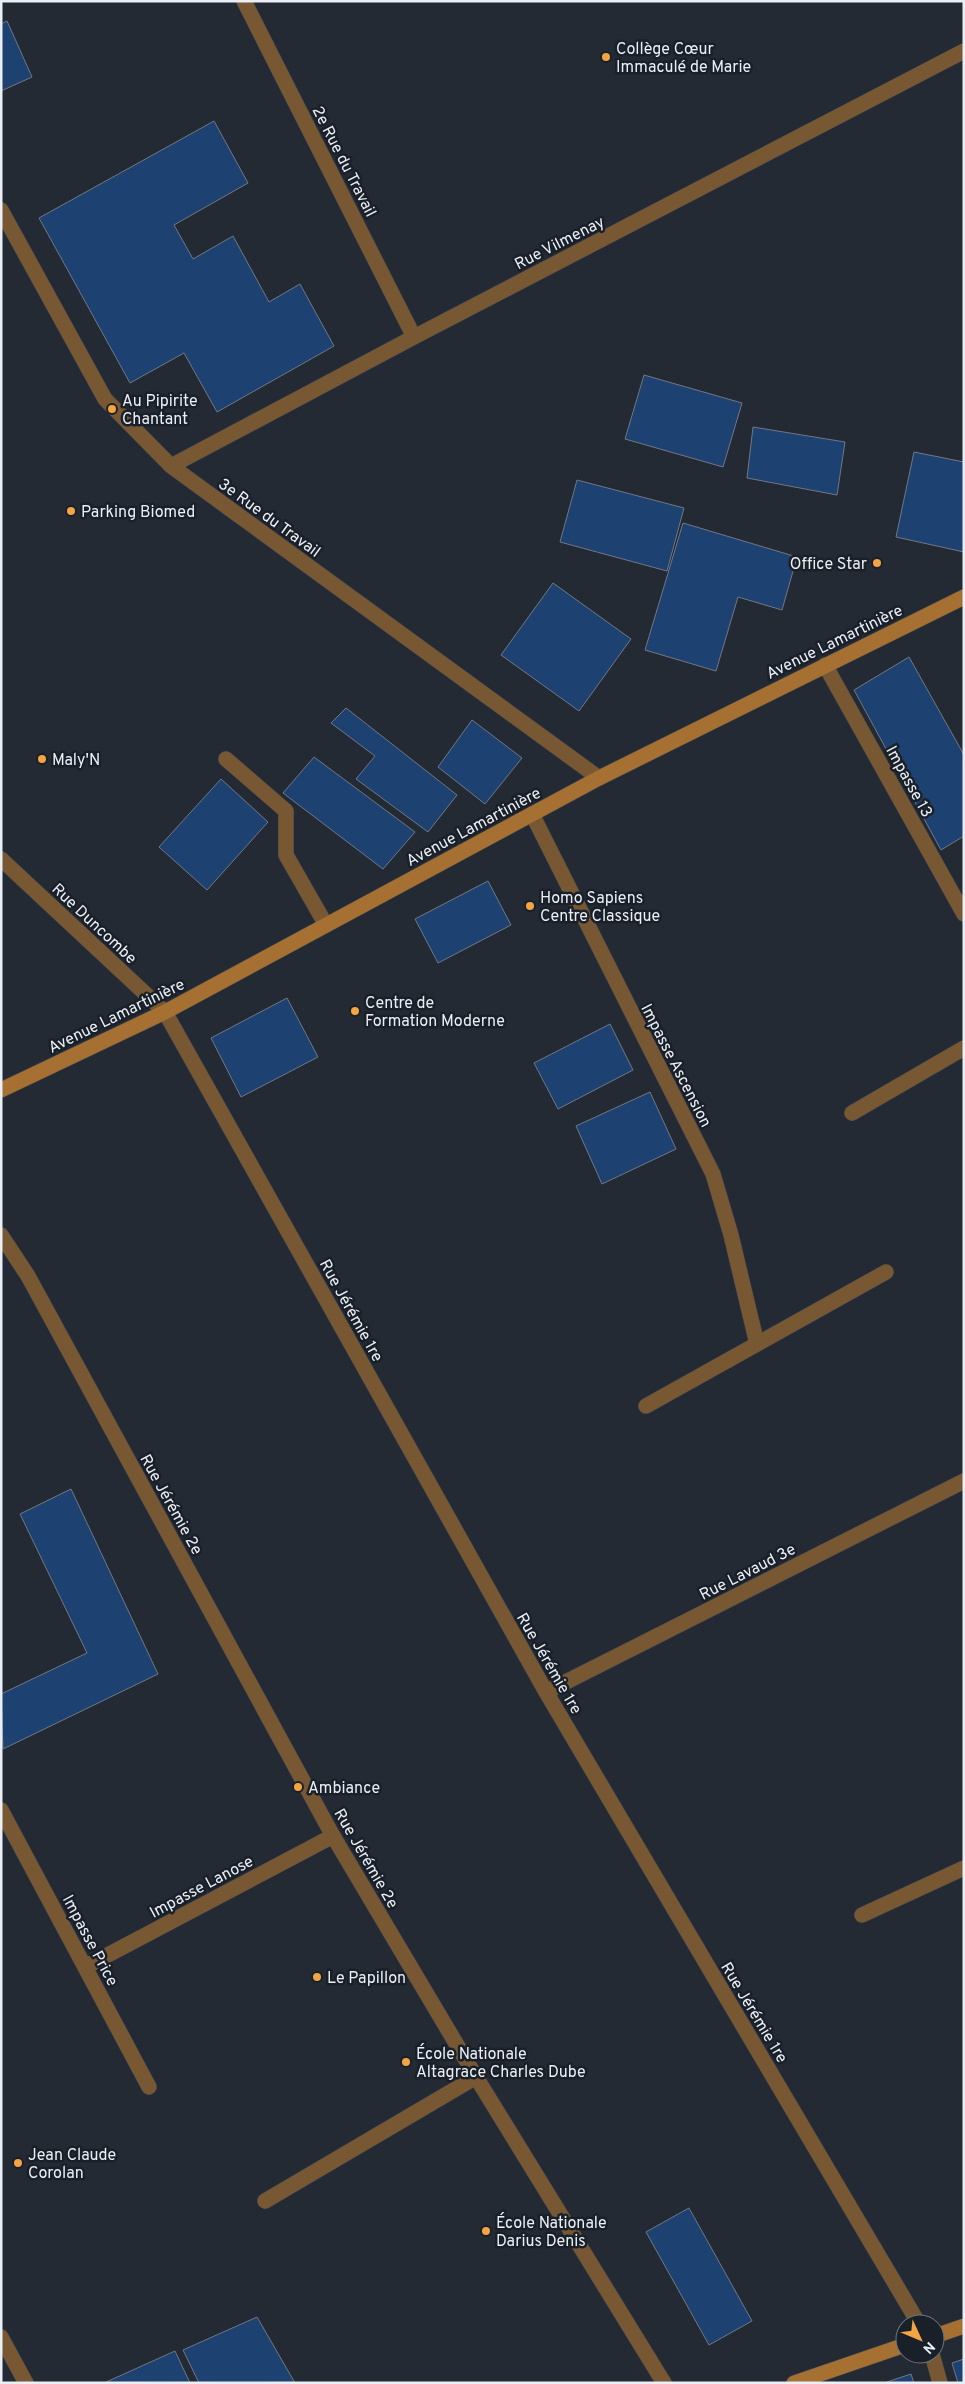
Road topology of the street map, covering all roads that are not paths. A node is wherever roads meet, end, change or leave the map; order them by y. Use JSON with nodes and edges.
{"nodes":[{"id":1,"x":244,"y":1,"type":"edge"},
{"id":2,"x":964,"y":51,"type":"edge"},
{"id":3,"x":1,"y":210,"type":"edge"},
{"id":4,"x":414,"y":337,"type":"junction"},
{"id":5,"x":171,"y":466,"type":"junction"},
{"id":6,"x":964,"y":597,"type":"edge"},
{"id":7,"x":825,"y":665,"type":"junction"},
{"id":8,"x":226,"y":759,"type":"dead end"},
{"id":9,"x":599,"y":778,"type":"junction"},
{"id":10,"x":532,"y":814,"type":"junction"},
{"id":11,"x":1,"y":859,"type":"edge"},
{"id":12,"x":964,"y":914,"type":"edge"},
{"id":13,"x":326,"y":925,"type":"junction"},
{"id":14,"x":165,"y":1012,"type":"junction"},
{"id":15,"x":964,"y":1048,"type":"edge"},
{"id":16,"x":1,"y":1090,"type":"edge"},
{"id":17,"x":852,"y":1113,"type":"dead end"},
{"id":18,"x":1,"y":1234,"type":"edge"},
{"id":19,"x":886,"y":1272,"type":"dead end"},
{"id":20,"x":756,"y":1344,"type":"junction"},
{"id":21,"x":646,"y":1406,"type":"dead end"},
{"id":22,"x":964,"y":1481,"type":"edge"},
{"id":23,"x":546,"y":1692,"type":"junction"},
{"id":24,"x":1,"y":1810,"type":"edge"},
{"id":25,"x":333,"y":1836,"type":"junction"},
{"id":26,"x":964,"y":1868,"type":"edge"},
{"id":27,"x":862,"y":1915,"type":"dead end"},
{"id":28,"x":85,"y":1967,"type":"junction"},
{"id":29,"x":476,"y":2077,"type":"junction"},
{"id":30,"x":149,"y":2087,"type":"dead end"},
{"id":31,"x":265,"y":2201,"type":"dead end"},
{"id":32,"x":913,"y":2314,"type":"edge"},
{"id":33,"x":964,"y":2326,"type":"edge"},
{"id":34,"x":945,"y":2333,"type":"edge"},
{"id":35,"x":1,"y":2337,"type":"edge"},
{"id":36,"x":895,"y":2348,"type":"edge"},
{"id":37,"x":935,"y":2364,"type":"edge"},
{"id":38,"x":26,"y":2383,"type":"edge"},
{"id":39,"x":664,"y":2383,"type":"edge"},
{"id":40,"x":794,"y":2383,"type":"edge"},
{"id":41,"x":940,"y":2383,"type":"edge"}],
"edges":[{"from":1,"to":4,"type":"street","name":"2e Rue du Travail"},
{"from":2,"to":4,"type":"street","name":"Rue Vilmenay"},
{"from":3,"to":5,"type":"street","name":"3e Rue du Travail"},
{"from":4,"to":5,"type":"street","name":"Rue Vilmenay"},
{"from":5,"to":9,"type":"street","name":"3e Rue du Travail"},
{"from":6,"to":7,"type":"street","name":"Avenue Lamartinière"},
{"from":7,"to":9,"type":"street","name":"Avenue Lamartinière"},
{"from":7,"to":12,"type":"street","name":"Impasse 13"},
{"from":8,"to":13,"type":"street"},
{"from":9,"to":10,"type":"street","name":"Avenue Lamartinière"},
{"from":10,"to":13,"type":"street","name":"Avenue Lamartinière"},
{"from":10,"to":20,"type":"street","name":"Impasse Ascension"},
{"from":11,"to":14,"type":"street","name":"Rue Duncombe"},
{"from":13,"to":14,"type":"street","name":"Avenue Lamartinière"},
{"from":14,"to":16,"type":"street","name":"Avenue Lamartinière"},
{"from":14,"to":23,"type":"street","name":"Rue Jérémie 1re"},
{"from":15,"to":17,"type":"street"},
{"from":18,"to":25,"type":"street","name":"Rue Jérémie 2e"},
{"from":19,"to":20,"type":"street"},
{"from":20,"to":21,"type":"street"},
{"from":22,"to":23,"type":"street","name":"Rue Lavaud 3e"},
{"from":23,"to":32,"type":"street","name":"Rue Jérémie 1re"},
{"from":24,"to":28,"type":"street","name":"Impasse Price"},
{"from":25,"to":28,"type":"street","name":"Impasse Lanose"},
{"from":25,"to":29,"type":"street","name":"Rue Jérémie 2e"},
{"from":26,"to":27,"type":"street"},
{"from":28,"to":30,"type":"street","name":"Impasse Price"},
{"from":29,"to":31,"type":"street"},
{"from":29,"to":39,"type":"street","name":"Rue Jérémie 2e"},
{"from":33,"to":34,"type":"street"},
{"from":35,"to":38,"type":"street"},
{"from":36,"to":40,"type":"street"},
{"from":37,"to":41,"type":"street"}]}
